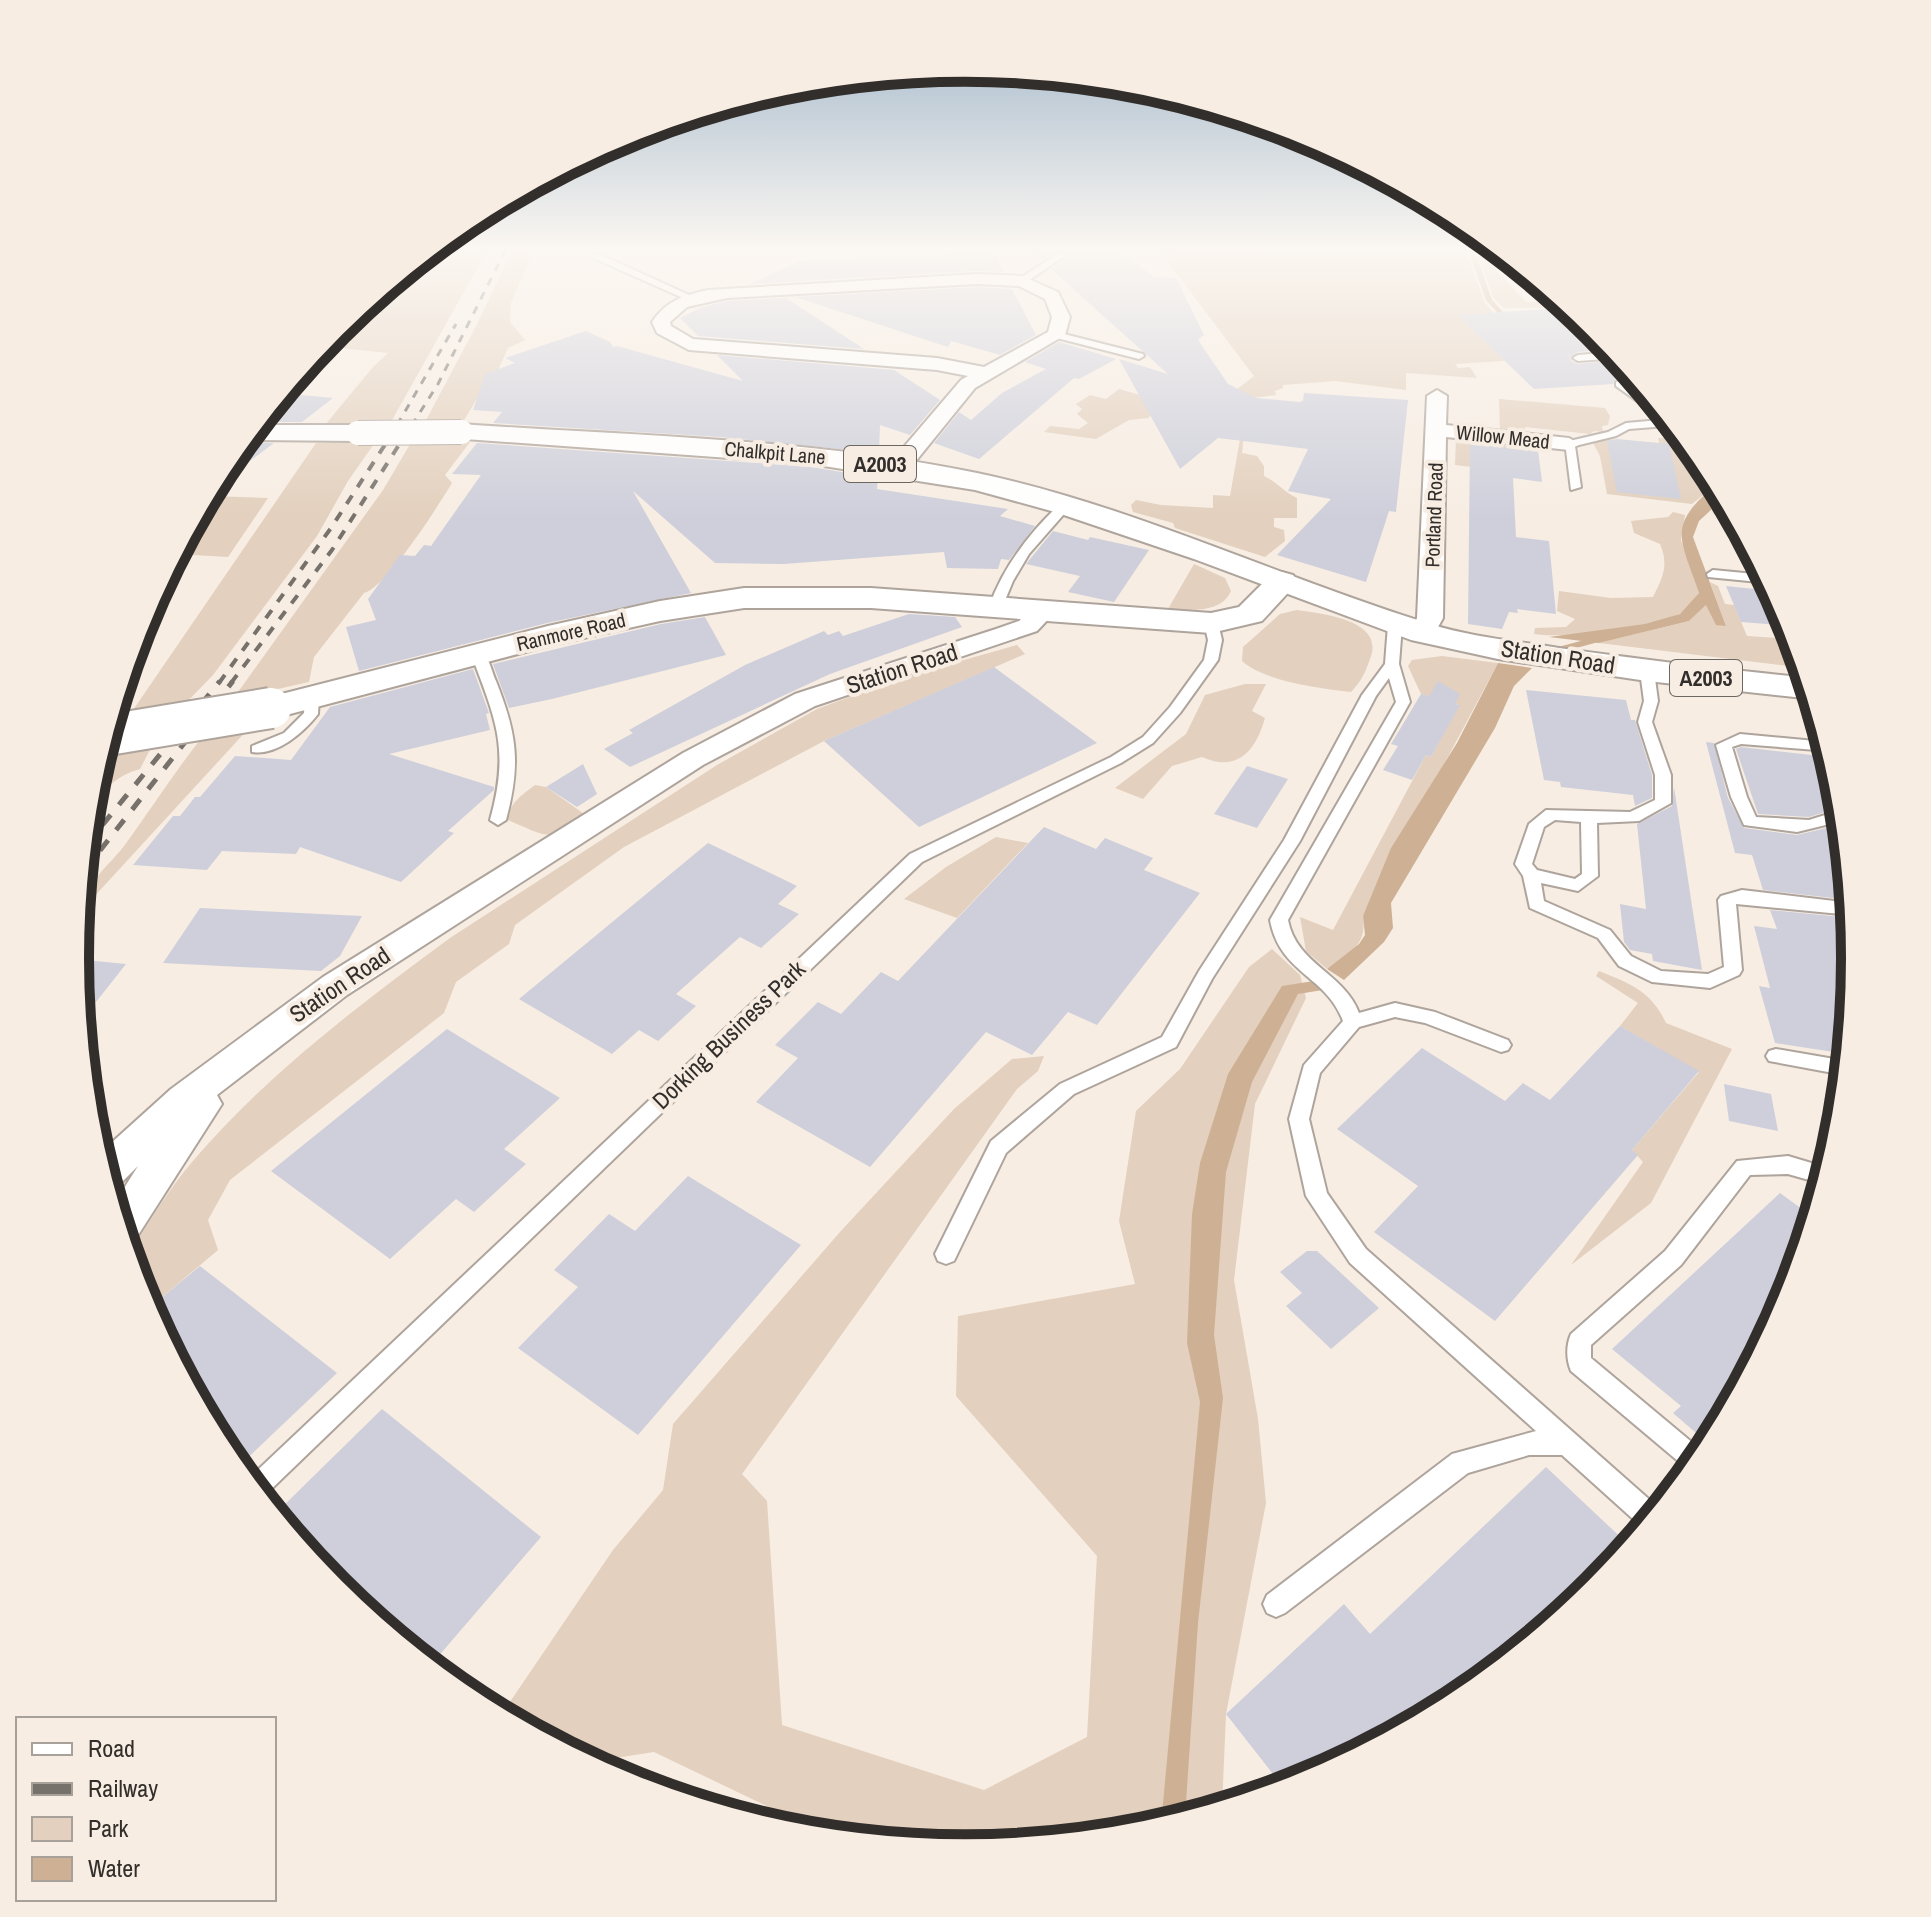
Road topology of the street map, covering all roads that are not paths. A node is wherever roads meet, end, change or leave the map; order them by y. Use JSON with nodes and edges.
{"nodes":[{"id":1,"x":679,"y":338,"type":"edge"},
{"id":2,"x":1051,"y":338,"type":"edge"},
{"id":3,"x":1070,"y":338,"type":"edge"},
{"id":4,"x":1139,"y":356,"type":"dead end"},
{"id":5,"x":1601,"y":356,"type":"edge"},
{"id":6,"x":1578,"y":358,"type":"dead end"},
{"id":7,"x":984,"y":373,"type":"junction"},
{"id":8,"x":1620,"y":384,"type":"dead end"},
{"id":9,"x":1636,"y":395,"type":"edge"},
{"id":10,"x":1437,"y":396,"type":"dead end"},
{"id":11,"x":1660,"y":424,"type":"edge"},
{"id":12,"x":1437,"y":430,"type":"junction"},
{"id":13,"x":264,"y":433,"type":"edge"},
{"id":14,"x":1569,"y":444,"type":"junction"},
{"id":15,"x":899,"y":467,"type":"junction"},
{"id":16,"x":1575,"y":487,"type":"dead end"},
{"id":17,"x":1065,"y":506,"type":"junction"},
{"id":18,"x":1713,"y":574,"type":"dead end"},
{"id":19,"x":1755,"y":578,"type":"edge"},
{"id":20,"x":1282,"y":582,"type":"junction"},
{"id":21,"x":996,"y":607,"type":"junction"},
{"id":22,"x":1043,"y":611,"type":"junction"},
{"id":23,"x":1211,"y":623,"type":"junction"},
{"id":24,"x":1409,"y":629,"type":"junction"},
{"id":25,"x":478,"y":654,"type":"junction"},
{"id":26,"x":1392,"y":664,"type":"junction"},
{"id":27,"x":1647,"y":671,"type":"junction"},
{"id":28,"x":1798,"y":688,"type":"edge"},
{"id":29,"x":312,"y":697,"type":"junction"},
{"id":30,"x":119,"y":733,"type":"edge"},
{"id":31,"x":1815,"y":746,"type":"edge"},
{"id":32,"x":257,"y":749,"type":"dead end"},
{"id":33,"x":1589,"y":818,"type":"junction"},
{"id":34,"x":498,"y":820,"type":"dead end"},
{"id":35,"x":1831,"y":821,"type":"edge"},
{"id":36,"x":1531,"y":875,"type":"junction"},
{"id":37,"x":1840,"y":908,"type":"edge"},
{"id":38,"x":1353,"y":1022,"type":"junction"},
{"id":39,"x":1501,"y":1045,"type":"dead end"},
{"id":40,"x":1776,"y":1056,"type":"dead end"},
{"id":41,"x":1836,"y":1066,"type":"edge"},
{"id":42,"x":229,"y":1068,"type":"junction"},
{"id":43,"x":114,"y":1164,"type":"edge"},
{"id":44,"x":1815,"y":1173,"type":"edge"},
{"id":45,"x":129,"y":1216,"type":"edge"},
{"id":46,"x":946,"y":1254,"type":"dead end"},
{"id":47,"x":1567,"y":1443,"type":"junction"},
{"id":48,"x":1688,"y":1454,"type":"edge"},
{"id":49,"x":263,"y":1482,"type":"edge"},
{"id":50,"x":1644,"y":1512,"type":"edge"},
{"id":51,"x":1276,"y":1604,"type":"dead end"}],
"edges":[{"from":1,"to":7,"type":"street"},
{"from":2,"to":7,"type":"street"},
{"from":3,"to":4,"type":"lane"},
{"from":5,"to":6,"type":"lane"},
{"from":7,"to":15,"type":"street"},
{"from":8,"to":9,"type":"lane"},
{"from":10,"to":12,"type":"street","name":"Portland Road"},
{"from":11,"to":14,"type":"lane"},
{"from":12,"to":14,"type":"street","name":"Willow Mead"},
{"from":12,"to":24,"type":"street","name":"Portland Road"},
{"from":13,"to":15,"type":"main road","name":"Chalkpit Lane","number":"A2003","bridge":true},
{"from":14,"to":16,"type":"lane"},
{"from":15,"to":17,"type":"main road","name":"Chalkpit Lane","number":"A2003"},
{"from":17,"to":20,"type":"main road","name":"Chalkpit Lane","number":"A2003"},
{"from":17,"to":21,"type":"lane"},
{"from":18,"to":19,"type":"lane"},
{"from":20,"to":23,"type":"main road"},
{"from":20,"to":24,"type":"main road","name":"Station Road","number":"A2003"},
{"from":21,"to":22,"type":"main road","name":"Ranmore Road"},
{"from":21,"to":25,"type":"main road","name":"Ranmore Road"},
{"from":22,"to":23,"type":"main road"},
{"from":22,"to":42,"type":"street","name":"Station Road"},
{"from":23,"to":49,"type":"lane","name":"Dorking Business Park"},
{"from":24,"to":26,"type":"lane"},
{"from":24,"to":27,"type":"main road","name":"Station Road","number":"A2003"},
{"from":25,"to":29,"type":"main road","name":"Ranmore Road"},
{"from":25,"to":34,"type":"lane"},
{"from":26,"to":38,"type":"lane"},
{"from":26,"to":46,"type":"lane"},
{"from":27,"to":28,"type":"main road","name":"Station Road","number":"A2003"},
{"from":27,"to":33,"type":"lane"},
{"from":29,"to":30,"type":"main road","name":"Ranmore Road","bridge":true},
{"from":29,"to":32,"type":"lane"},
{"from":31,"to":35,"type":"lane"},
{"from":33,"to":36,"type":"lane"},
{"from":33,"to":36,"type":"lane"},
{"from":36,"to":37,"type":"lane"},
{"from":38,"to":39,"type":"lane"},
{"from":38,"to":47,"type":"lane"},
{"from":40,"to":41,"type":"lane"},
{"from":42,"to":43,"type":"street","name":"Station Road"},
{"from":42,"to":45,"type":"street"},
{"from":44,"to":48,"type":"lane"},
{"from":47,"to":50,"type":"lane"},
{"from":47,"to":51,"type":"lane"}]}
